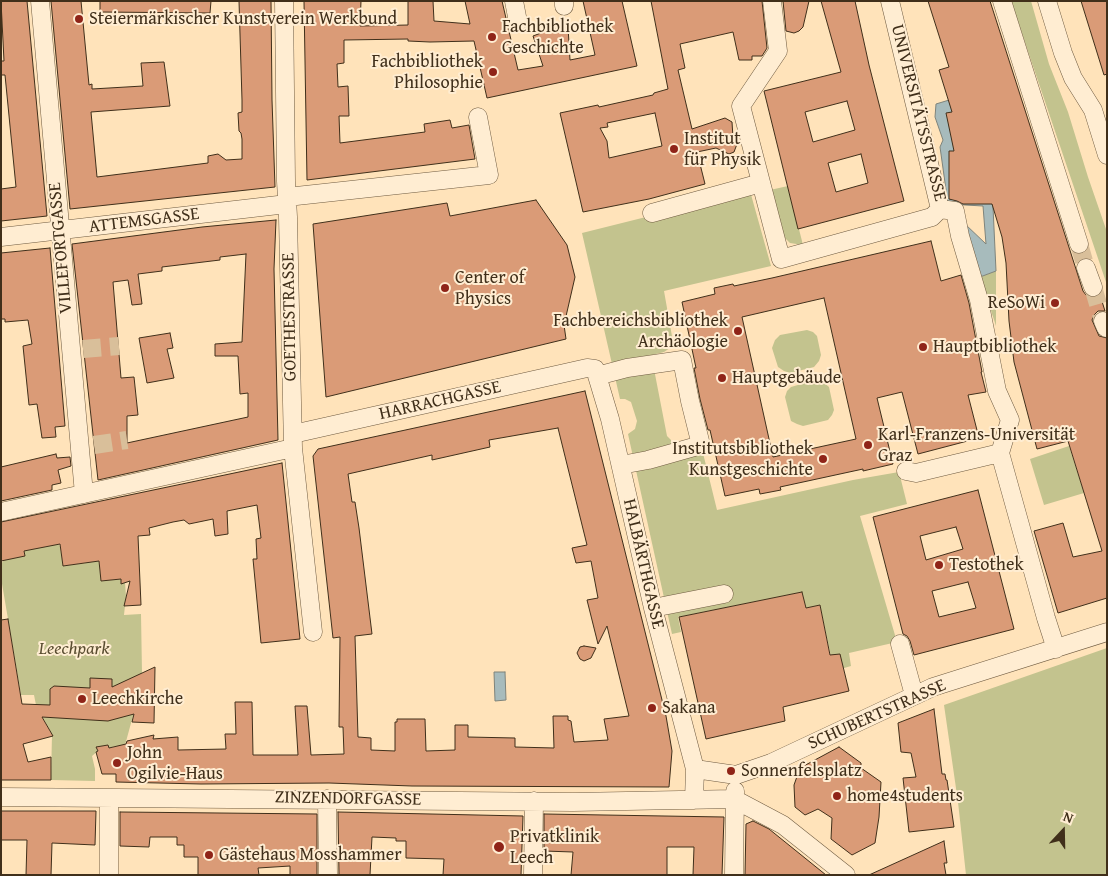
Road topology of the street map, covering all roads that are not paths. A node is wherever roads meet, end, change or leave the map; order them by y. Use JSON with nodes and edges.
{"nodes":[{"id":1,"x":40,"y":1,"type":"edge"},
{"id":2,"x":284,"y":1,"type":"edge"},
{"id":3,"x":514,"y":1,"type":"edge"},
{"id":4,"x":772,"y":1,"type":"edge"},
{"id":5,"x":890,"y":1,"type":"edge"},
{"id":6,"x":1002,"y":1,"type":"edge"},
{"id":7,"x":1047,"y":1,"type":"edge"},
{"id":8,"x":518,"y":22,"type":"dead end"},
{"id":9,"x":478,"y":117,"type":"dead end"},
{"id":10,"x":1107,"y":154,"type":"edge"},
{"id":11,"x":761,"y":183,"type":"junction"},
{"id":12,"x":287,"y":200,"type":"junction"},
{"id":13,"x":940,"y":209,"type":"junction"},
{"id":14,"x":652,"y":213,"type":"dead end"},
{"id":15,"x":60,"y":231,"type":"junction"},
{"id":16,"x":1,"y":238,"type":"edge"},
{"id":17,"x":1079,"y":244,"type":"tunnel mouth"},
{"id":18,"x":1086,"y":268,"type":"tunnel mouth"},
{"id":19,"x":1093,"y":287,"type":"tunnel mouth"},
{"id":20,"x":592,"y":372,"type":"junction"},
{"id":21,"x":293,"y":441,"type":"junction"},
{"id":22,"x":1000,"y":453,"type":"junction"},
{"id":23,"x":621,"y":465,"type":"junction"},
{"id":24,"x":906,"y":470,"type":"dead end"},
{"id":25,"x":84,"y":494,"type":"junction"},
{"id":26,"x":1,"y":512,"type":"edge"},
{"id":27,"x":724,"y":594,"type":"dead end"},
{"id":28,"x":653,"y":608,"type":"junction"},
{"id":29,"x":313,"y":632,"type":"dead end"},
{"id":30,"x":1107,"y":632,"type":"edge"},
{"id":31,"x":900,"y":644,"type":"dead end"},
{"id":32,"x":1056,"y":649,"type":"junction"},
{"id":33,"x":914,"y":695,"type":"junction"},
{"id":34,"x":695,"y":769,"type":"junction"},
{"id":35,"x":736,"y":775,"type":"junction"},
{"id":36,"x":1,"y":797,"type":"edge"},
{"id":37,"x":108,"y":798,"type":"junction"},
{"id":38,"x":327,"y":799,"type":"junction"},
{"id":39,"x":734,"y":799,"type":"junction"},
{"id":40,"x":694,"y":800,"type":"junction"},
{"id":41,"x":534,"y":801,"type":"junction"},
{"id":42,"x":109,"y":875,"type":"edge"},
{"id":43,"x":328,"y":875,"type":"edge"},
{"id":44,"x":532,"y":875,"type":"edge"},
{"id":45,"x":734,"y":875,"type":"edge"},
{"id":46,"x":846,"y":875,"type":"edge"}],
"edges":[{"from":1,"to":15,"type":"street","name":"VILLEFORTGASSE"},
{"from":2,"to":12,"type":"street","name":"GOETHESTRASSE"},
{"from":3,"to":8,"type":"street"},
{"from":4,"to":11,"type":"street"},
{"from":5,"to":13,"type":"street","name":"UNIVERSITÄTSSTRASSE"},
{"from":6,"to":17,"type":"street"},
{"from":7,"to":10,"type":"street"},
{"from":9,"to":12,"type":"street","name":"ATTEMSGASSE"},
{"from":11,"to":13,"type":"street"},
{"from":11,"to":14,"type":"street"},
{"from":12,"to":15,"type":"street","name":"ATTEMSGASSE"},
{"from":12,"to":21,"type":"street","name":"GOETHESTRASSE"},
{"from":13,"to":22,"type":"street","name":"UNIVERSITÄTSSTRASSE"},
{"from":15,"to":16,"type":"street","name":"ATTEMSGASSE"},
{"from":15,"to":25,"type":"street","name":"VILLEFORTGASSE"},
{"from":18,"to":19,"type":"street"},
{"from":20,"to":21,"type":"street","name":"HARRACHGASSE"},
{"from":20,"to":23,"type":"street","name":"HALBÄRTHGASSE"},
{"from":20,"to":23,"type":"street","name":"HARRACHGASSE"},
{"from":21,"to":25,"type":"street","name":"HARRACHGASSE"},
{"from":21,"to":29,"type":"street","name":"GOETHESTRASSE"},
{"from":22,"to":24,"type":"street"},
{"from":22,"to":32,"type":"street"},
{"from":23,"to":28,"type":"street","name":"HALBÄRTHGASSE"},
{"from":25,"to":26,"type":"street","name":"HARRACHGASSE"},
{"from":27,"to":28,"type":"street"},
{"from":28,"to":34,"type":"street","name":"HALBÄRTHGASSE"},
{"from":30,"to":32,"type":"street","name":"SCHUBERTSTRASSE"},
{"from":31,"to":33,"type":"street"},
{"from":32,"to":33,"type":"street","name":"SCHUBERTSTRASSE"},
{"from":33,"to":35,"type":"street","name":"SCHUBERTSTRASSE"},
{"from":34,"to":35,"type":"street"},
{"from":34,"to":40,"type":"street"},
{"from":35,"to":39,"type":"street"},
{"from":36,"to":37,"type":"street","name":"ZINZENDORFGASSE"},
{"from":37,"to":38,"type":"street","name":"ZINZENDORFGASSE"},
{"from":37,"to":42,"type":"street"},
{"from":38,"to":41,"type":"street","name":"ZINZENDORFGASSE"},
{"from":38,"to":43,"type":"street"},
{"from":39,"to":40,"type":"street"},
{"from":39,"to":45,"type":"street"},
{"from":39,"to":46,"type":"street"},
{"from":40,"to":41,"type":"street","name":"ZINZENDORFGASSE"},
{"from":41,"to":44,"type":"street"}]}
